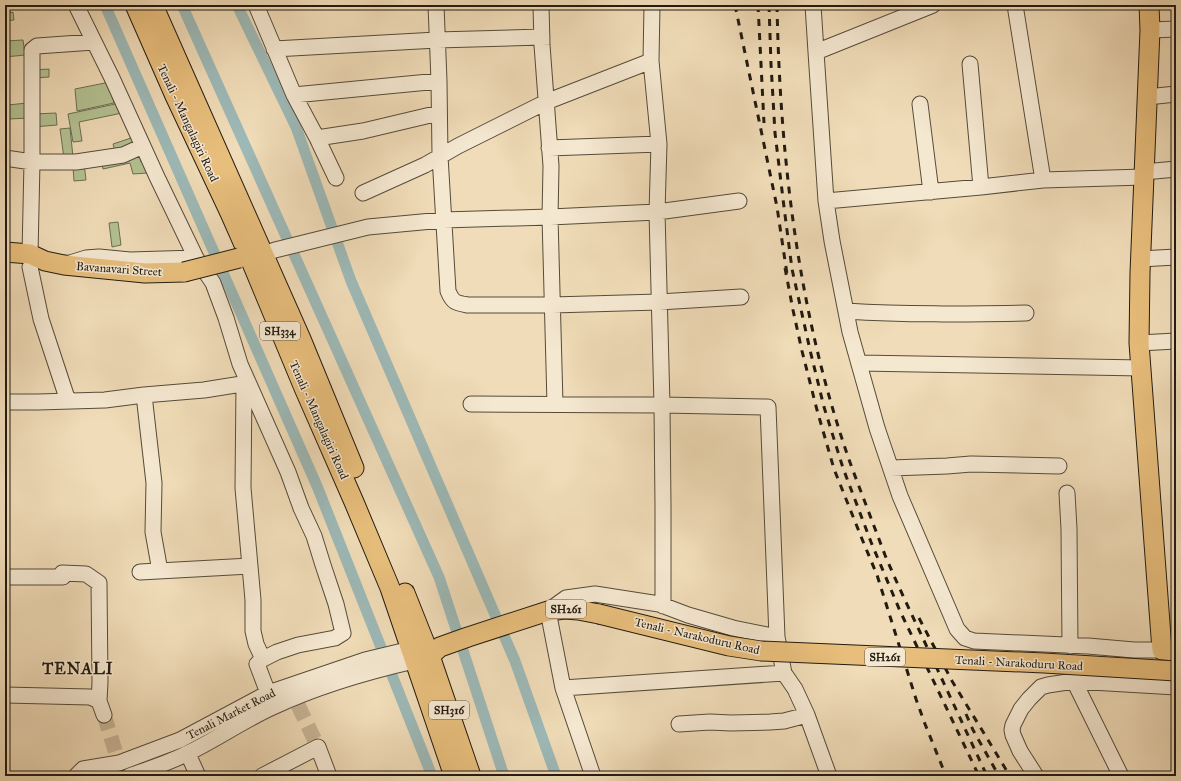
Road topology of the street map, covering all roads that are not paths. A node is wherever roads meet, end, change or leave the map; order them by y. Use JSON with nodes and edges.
{"nodes":[{"id":1,"x":76,"y":5,"type":"edge"},
{"id":2,"x":135,"y":5,"type":"edge"},
{"id":3,"x":153,"y":5,"type":"edge"},
{"id":4,"x":256,"y":5,"type":"edge"},
{"id":5,"x":436,"y":5,"type":"edge"},
{"id":6,"x":541,"y":5,"type":"edge"},
{"id":7,"x":652,"y":5,"type":"edge"},
{"id":8,"x":814,"y":5,"type":"edge"},
{"id":9,"x":933,"y":5,"type":"edge"},
{"id":10,"x":1016,"y":5,"type":"edge"},
{"id":11,"x":1149,"y":5,"type":"edge"},
{"id":12,"x":1176,"y":29,"type":"edge"},
{"id":13,"x":1150,"y":30,"type":"junction"},
{"id":14,"x":542,"y":37,"type":"junction"},
{"id":15,"x":437,"y":40,"type":"junction"},
{"id":16,"x":94,"y":42,"type":"junction"},
{"id":17,"x":274,"y":49,"type":"junction"},
{"id":18,"x":816,"y":52,"type":"junction"},
{"id":19,"x":652,"y":61,"type":"junction"},
{"id":20,"x":970,"y":64,"type":"dead end"},
{"id":21,"x":439,"y":81,"type":"junction"},
{"id":22,"x":1176,"y":94,"type":"edge"},
{"id":23,"x":294,"y":95,"type":"junction"},
{"id":24,"x":1147,"y":97,"type":"junction"},
{"id":25,"x":546,"y":102,"type":"junction"},
{"id":26,"x":920,"y":104,"type":"dead end"},
{"id":27,"x":439,"y":113,"type":"junction"},
{"id":28,"x":317,"y":138,"type":"junction"},
{"id":29,"x":659,"y":144,"type":"junction"},
{"id":30,"x":143,"y":146,"type":"junction"},
{"id":31,"x":550,"y":148,"type":"junction"},
{"id":32,"x":440,"y":156,"type":"junction"},
{"id":33,"x":5,"y":158,"type":"edge"},
{"id":34,"x":32,"y":162,"type":"junction"},
{"id":35,"x":1176,"y":169,"type":"edge"},
{"id":36,"x":1144,"y":175,"type":"junction"},
{"id":37,"x":336,"y":178,"type":"dead end"},
{"id":38,"x":1043,"y":180,"type":"junction"},
{"id":39,"x":981,"y":188,"type":"junction"},
{"id":40,"x":931,"y":192,"type":"junction"},
{"id":41,"x":363,"y":193,"type":"dead end"},
{"id":42,"x":739,"y":201,"type":"dead end"},
{"id":43,"x":826,"y":201,"type":"junction"},
{"id":44,"x":657,"y":212,"type":"junction"},
{"id":45,"x":550,"y":217,"type":"junction"},
{"id":46,"x":443,"y":220,"type":"junction"},
{"id":47,"x":5,"y":252,"type":"edge"},
{"id":48,"x":257,"y":255,"type":"junction"},
{"id":49,"x":1176,"y":257,"type":"edge"},
{"id":50,"x":1140,"y":259,"type":"junction"},
{"id":51,"x":35,"y":261,"type":"junction"},
{"id":52,"x":64,"y":265,"type":"junction"},
{"id":53,"x":190,"y":265,"type":"junction"},
{"id":54,"x":5,"y":266,"type":"edge"},
{"id":55,"x":208,"y":275,"type":"junction"},
{"id":56,"x":741,"y":297,"type":"dead end"},
{"id":57,"x":659,"y":302,"type":"junction"},
{"id":58,"x":552,"y":305,"type":"junction"},
{"id":59,"x":846,"y":311,"type":"junction"},
{"id":60,"x":1026,"y":313,"type":"dead end"},
{"id":61,"x":1176,"y":341,"type":"edge"},
{"id":62,"x":1139,"y":343,"type":"junction"},
{"id":63,"x":859,"y":363,"type":"junction"},
{"id":64,"x":1142,"y":368,"type":"junction"},
{"id":65,"x":246,"y":384,"type":"junction"},
{"id":66,"x":144,"y":395,"type":"junction"},
{"id":67,"x":68,"y":401,"type":"junction"},
{"id":68,"x":5,"y":402,"type":"edge"},
{"id":69,"x":471,"y":404,"type":"dead end"},
{"id":70,"x":555,"y":404,"type":"junction"},
{"id":71,"x":662,"y":405,"type":"junction"},
{"id":72,"x":1059,"y":466,"type":"dead end"},
{"id":73,"x":890,"y":468,"type":"junction"},
{"id":74,"x":1066,"y":493,"type":"dead end"},
{"id":75,"x":250,"y":566,"type":"junction"},
{"id":76,"x":160,"y":571,"type":"junction"},
{"id":77,"x":140,"y":572,"type":"dead end"},
{"id":78,"x":5,"y":577,"type":"edge"},
{"id":79,"x":663,"y":606,"type":"junction"},
{"id":80,"x":541,"y":613,"type":"junction"},
{"id":81,"x":777,"y":637,"type":"junction"},
{"id":82,"x":1070,"y":646,"type":"junction"},
{"id":83,"x":1169,"y":651,"type":"edge"},
{"id":84,"x":418,"y":653,"type":"junction"},
{"id":85,"x":263,"y":659,"type":"junction"},
{"id":86,"x":1176,"y":670,"type":"edge"},
{"id":87,"x":784,"y":672,"type":"junction"},
{"id":88,"x":1074,"y":681,"type":"junction"},
{"id":89,"x":1176,"y":687,"type":"edge"},
{"id":90,"x":563,"y":688,"type":"junction"},
{"id":91,"x":268,"y":693,"type":"junction"},
{"id":92,"x":5,"y":695,"type":"edge"},
{"id":93,"x":294,"y":696,"type":"junction"},
{"id":94,"x":807,"y":715,"type":"junction"},
{"id":95,"x":679,"y":724,"type":"dead end"},
{"id":96,"x":188,"y":754,"type":"junction"},
{"id":97,"x":120,"y":769,"type":"edge"},
{"id":98,"x":158,"y":771,"type":"edge"},
{"id":99,"x":76,"y":776,"type":"edge"},
{"id":100,"x":129,"y":776,"type":"edge"},
{"id":101,"x":198,"y":776,"type":"edge"},
{"id":102,"x":262,"y":776,"type":"edge"},
{"id":103,"x":329,"y":776,"type":"edge"},
{"id":104,"x":454,"y":776,"type":"edge"},
{"id":105,"x":471,"y":776,"type":"edge"},
{"id":106,"x":593,"y":776,"type":"edge"},
{"id":107,"x":829,"y":776,"type":"edge"},
{"id":108,"x":1036,"y":776,"type":"edge"},
{"id":109,"x":1121,"y":776,"type":"edge"}],
"edges":[{"from":1,"to":16,"type":"street"},
{"from":2,"to":48,"type":"main road","name":"Tenali - Mangalagiri Road","number":"SH334"},
{"from":3,"to":48,"type":"main road","number":"SH334"},
{"from":4,"to":17,"type":"street"},
{"from":5,"to":15,"type":"street"},
{"from":6,"to":14,"type":"street"},
{"from":7,"to":19,"type":"street"},
{"from":8,"to":18,"type":"street"},
{"from":9,"to":18,"type":"street"},
{"from":10,"to":38,"type":"street"},
{"from":11,"to":13,"type":"main road"},
{"from":12,"to":13,"type":"street"},
{"from":13,"to":24,"type":"main road"},
{"from":14,"to":15,"type":"street"},
{"from":14,"to":25,"type":"street"},
{"from":15,"to":17,"type":"street"},
{"from":15,"to":21,"type":"street"},
{"from":16,"to":30,"type":"street"},
{"from":16,"to":34,"type":"street"},
{"from":17,"to":23,"type":"street"},
{"from":18,"to":43,"type":"street"},
{"from":19,"to":25,"type":"street"},
{"from":19,"to":29,"type":"street"},
{"from":20,"to":39,"type":"street"},
{"from":21,"to":23,"type":"street"},
{"from":21,"to":27,"type":"street"},
{"from":22,"to":24,"type":"street"},
{"from":23,"to":28,"type":"street"},
{"from":24,"to":36,"type":"main road"},
{"from":25,"to":31,"type":"street"},
{"from":25,"to":32,"type":"street"},
{"from":26,"to":40,"type":"street"},
{"from":27,"to":28,"type":"street"},
{"from":27,"to":32,"type":"street"},
{"from":28,"to":37,"type":"street"},
{"from":29,"to":31,"type":"street"},
{"from":29,"to":44,"type":"street"},
{"from":30,"to":34,"type":"street"},
{"from":30,"to":53,"type":"street"},
{"from":31,"to":45,"type":"street"},
{"from":32,"to":41,"type":"street"},
{"from":32,"to":46,"type":"street"},
{"from":33,"to":34,"type":"street"},
{"from":34,"to":51,"type":"street"},
{"from":35,"to":36,"type":"street"},
{"from":36,"to":38,"type":"street"},
{"from":36,"to":50,"type":"main road"},
{"from":38,"to":39,"type":"street"},
{"from":39,"to":40,"type":"street"},
{"from":40,"to":43,"type":"street"},
{"from":42,"to":44,"type":"street"},
{"from":43,"to":59,"type":"street"},
{"from":44,"to":45,"type":"street"},
{"from":44,"to":57,"type":"street"},
{"from":45,"to":46,"type":"street"},
{"from":45,"to":58,"type":"street"},
{"from":46,"to":48,"type":"street"},
{"from":46,"to":58,"type":"street"},
{"from":47,"to":51,"type":"main road","name":"Bavanavari Street"},
{"from":48,"to":53,"type":"main road","name":"Bavanavari Street","bridge":true},
{"from":48,"to":84,"type":"main road","number":"SH334"},
{"from":49,"to":50,"type":"street"},
{"from":50,"to":62,"type":"main road"},
{"from":51,"to":52,"type":"main road","name":"Bavanavari Street"},
{"from":51,"to":54,"type":"main road","name":"Bavanavari Street"},
{"from":51,"to":67,"type":"street"},
{"from":52,"to":53,"type":"main road","name":"Bavanavari Street"},
{"from":52,"to":55,"type":"street"},
{"from":53,"to":55,"type":"street"},
{"from":55,"to":65,"type":"street"},
{"from":56,"to":57,"type":"street"},
{"from":57,"to":58,"type":"street"},
{"from":57,"to":71,"type":"street"},
{"from":58,"to":70,"type":"street"},
{"from":59,"to":60,"type":"street"},
{"from":59,"to":63,"type":"street"},
{"from":61,"to":62,"type":"street"},
{"from":62,"to":64,"type":"main road"},
{"from":63,"to":64,"type":"street"},
{"from":63,"to":73,"type":"street"},
{"from":64,"to":83,"type":"main road"},
{"from":65,"to":66,"type":"street"},
{"from":65,"to":75,"type":"street"},
{"from":65,"to":85,"type":"street"},
{"from":66,"to":67,"type":"street"},
{"from":66,"to":76,"type":"street"},
{"from":67,"to":68,"type":"street"},
{"from":69,"to":70,"type":"street"},
{"from":70,"to":71,"type":"street"},
{"from":71,"to":79,"type":"street"},
{"from":71,"to":81,"type":"street"},
{"from":72,"to":73,"type":"street"},
{"from":73,"to":82,"type":"street"},
{"from":74,"to":82,"type":"street"},
{"from":75,"to":76,"type":"street"},
{"from":75,"to":85,"type":"street"},
{"from":76,"to":77,"type":"street"},
{"from":78,"to":92,"type":"street"},
{"from":79,"to":80,"type":"street"},
{"from":79,"to":81,"type":"street"},
{"from":80,"to":84,"type":"main road","name":"Tenali - Narakoduru Road","number":"SH261"},
{"from":80,"to":86,"type":"main road","name":"Tenali - Narakoduru Road","number":"SH261","bridge":true},
{"from":80,"to":90,"type":"street"},
{"from":81,"to":87,"type":"street"},
{"from":82,"to":83,"type":"street"},
{"from":84,"to":93,"type":"street","name":"Tenali Market Road"},
{"from":84,"to":104,"type":"main road","number":"SH316"},
{"from":84,"to":105,"type":"main road","number":"SH316"},
{"from":85,"to":91,"type":"street"},
{"from":87,"to":90,"type":"street"},
{"from":87,"to":94,"type":"street"},
{"from":88,"to":89,"type":"street"},
{"from":88,"to":108,"type":"street"},
{"from":88,"to":109,"type":"street"},
{"from":90,"to":106,"type":"street"},
{"from":91,"to":93,"type":"street","name":"Tenali Market Road"},
{"from":91,"to":97,"type":"street","name":"Tenali Market Road"},
{"from":93,"to":96,"type":"street","name":"Tenali Market Road"},
{"from":94,"to":95,"type":"street"},
{"from":94,"to":107,"type":"street"},
{"from":96,"to":98,"type":"street","name":"Tenali Market Road"},
{"from":96,"to":101,"type":"street"},
{"from":97,"to":99,"type":"street","name":"Tenali Market Road"},
{"from":98,"to":100,"type":"street","name":"Tenali Market Road"},
{"from":102,"to":103,"type":"street"}]}
